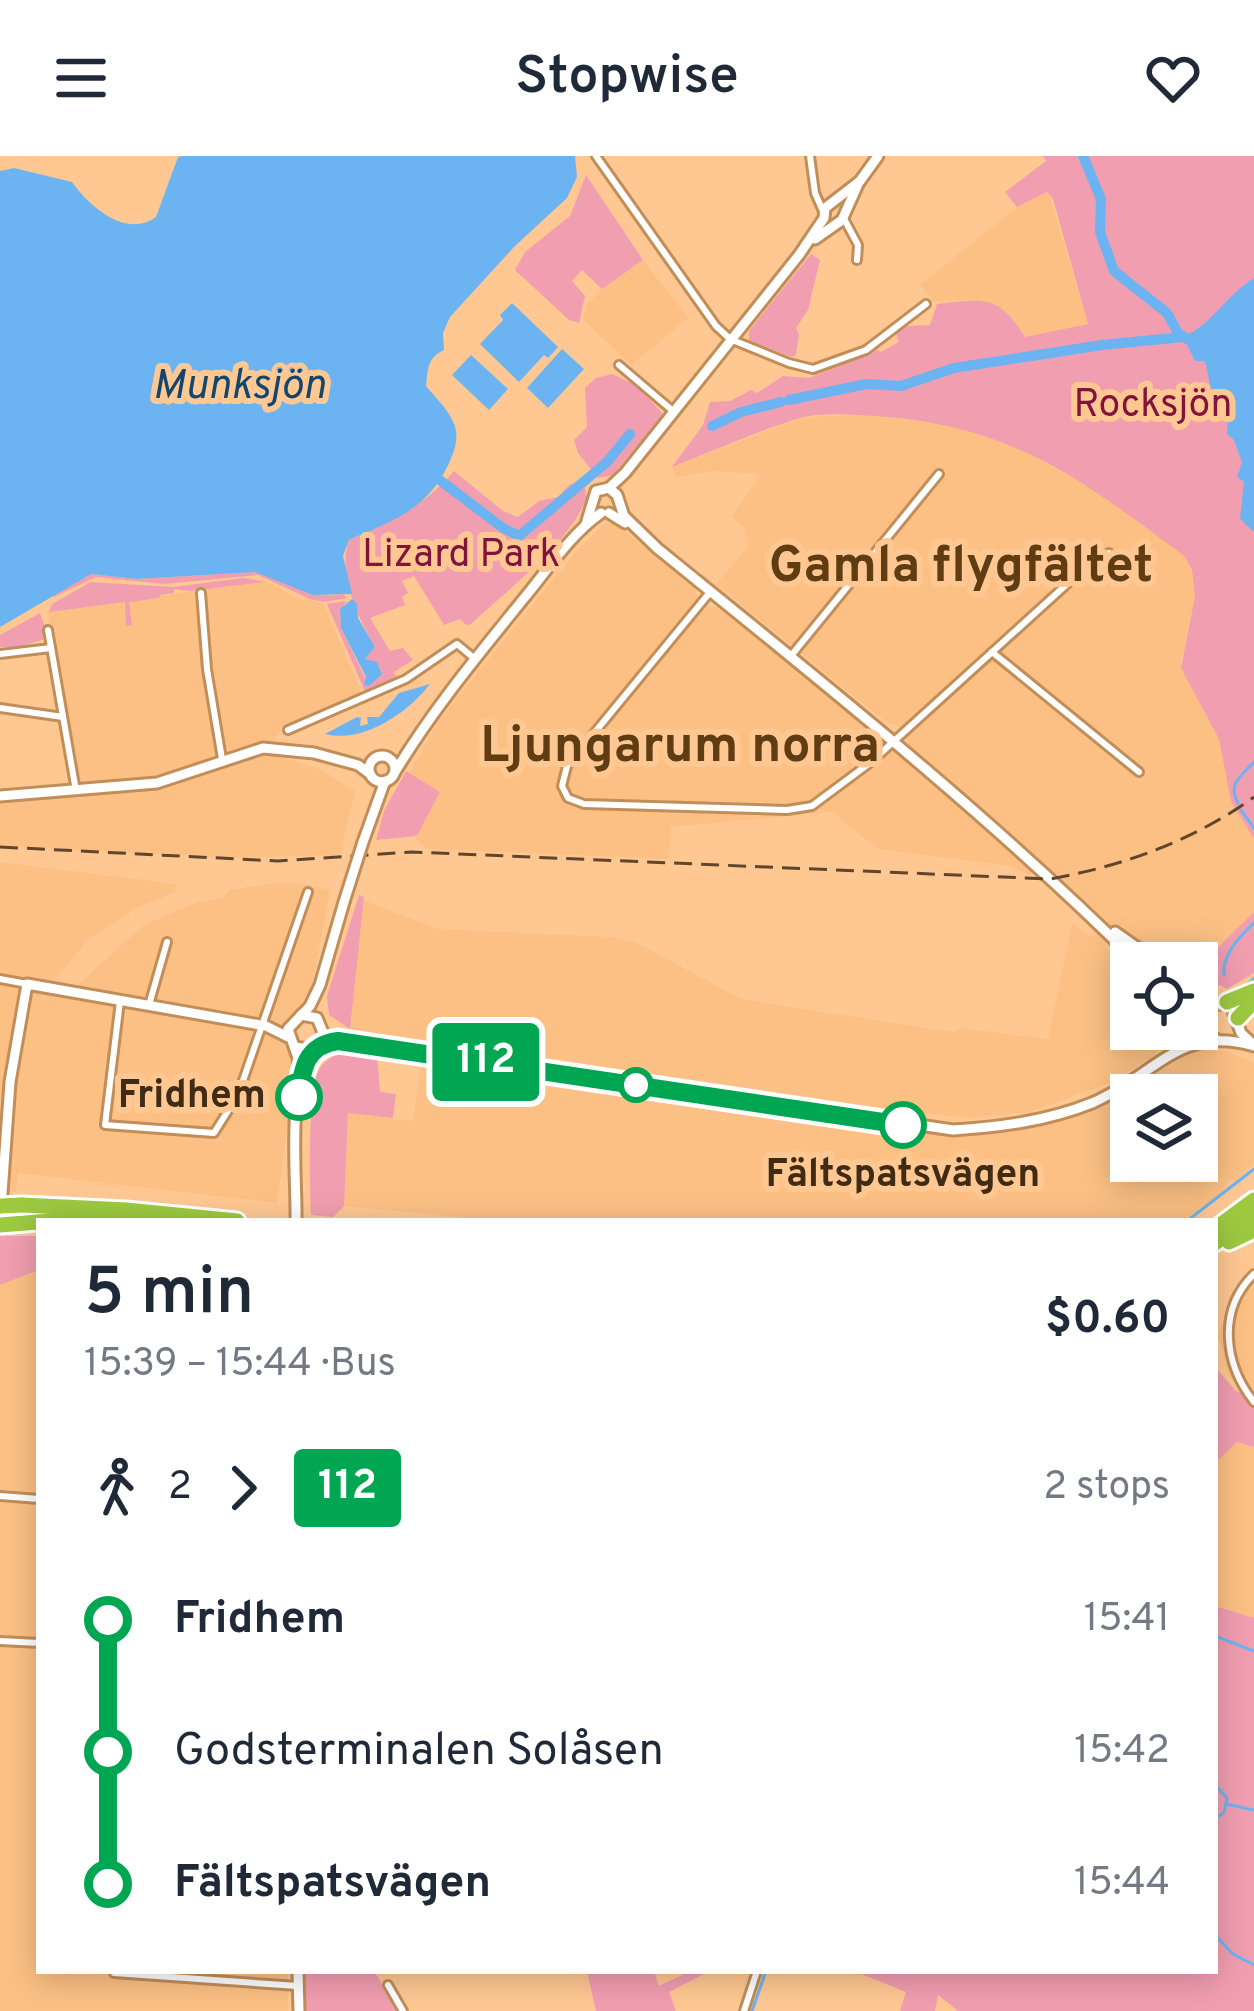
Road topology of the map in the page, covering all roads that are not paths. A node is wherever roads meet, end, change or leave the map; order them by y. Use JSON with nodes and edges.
{"nodes":[{"id":1,"x":596,"y":156,"type":"edge"},
{"id":2,"x":810,"y":156,"type":"edge"},
{"id":3,"x":878,"y":156,"type":"edge"},
{"id":4,"x":833,"y":214,"type":"junction"},
{"id":5,"x":857,"y":260,"type":"dead end"},
{"id":6,"x":926,"y":304,"type":"dead end"},
{"id":7,"x":730,"y":339,"type":"junction"},
{"id":8,"x":619,"y":365,"type":"dead end"},
{"id":9,"x":673,"y":411,"type":"junction"},
{"id":10,"x":939,"y":474,"type":"dead end"},
{"id":11,"x":608,"y":503,"type":"junction"},
{"id":12,"x":1109,"y":553,"type":"dead end"},
{"id":13,"x":711,"y":591,"type":"junction"},
{"id":14,"x":201,"y":593,"type":"dead end"},
{"id":15,"x":48,"y":630,"type":"dead end"},
{"id":16,"x":51,"y":648,"type":"junction"},
{"id":17,"x":992,"y":652,"type":"junction"},
{"id":18,"x":0,"y":654,"type":"edge"},
{"id":19,"x":790,"y":657,"type":"junction"},
{"id":20,"x":475,"y":659,"type":"junction"},
{"id":21,"x":0,"y":708,"type":"edge"},
{"id":22,"x":63,"y":717,"type":"junction"},
{"id":23,"x":288,"y":730,"type":"dead end"},
{"id":24,"x":414,"y":736,"type":"junction"},
{"id":25,"x":893,"y":740,"type":"junction"},
{"id":26,"x":314,"y":753,"type":"junction"},
{"id":27,"x":381,"y":756,"type":"junction"},
{"id":28,"x":222,"y":759,"type":"junction"},
{"id":29,"x":394,"y":772,"type":"junction"},
{"id":30,"x":1139,"y":772,"type":"dead end"},
{"id":31,"x":371,"y":776,"type":"junction"},
{"id":32,"x":386,"y":781,"type":"junction"},
{"id":33,"x":76,"y":790,"type":"junction"},
{"id":34,"x":0,"y":796,"type":"edge"},
{"id":35,"x":371,"y":810,"type":"junction"},
{"id":36,"x":308,"y":892,"type":"dead end"},
{"id":37,"x":1081,"y":906,"type":"junction"},
{"id":38,"x":167,"y":942,"type":"dead end"},
{"id":39,"x":1117,"y":942,"type":"edge"},
{"id":40,"x":1130,"y":942,"type":"edge"},
{"id":41,"x":0,"y":979,"type":"edge"},
{"id":42,"x":27,"y":984,"type":"junction"},
{"id":43,"x":320,"y":985,"type":"junction"},
{"id":44,"x":1254,"y":991,"type":"edge"},
{"id":45,"x":121,"y":1000,"type":"junction"},
{"id":46,"x":1254,"y":1001,"type":"edge"},
{"id":47,"x":1219,"y":1003,"type":"joint"},
{"id":48,"x":149,"y":1005,"type":"junction"},
{"id":49,"x":296,"y":1018,"type":"junction"},
{"id":50,"x":1238,"y":1020,"type":"junction"},
{"id":51,"x":321,"y":1022,"type":"junction"},
{"id":52,"x":263,"y":1025,"type":"junction"},
{"id":53,"x":1218,"y":1037,"type":"edge"},
{"id":54,"x":1221,"y":1038,"type":"junction"},
{"id":55,"x":292,"y":1042,"type":"junction"},
{"id":56,"x":365,"y":1043,"type":"junction"},
{"id":57,"x":1254,"y":1046,"type":"edge"},
{"id":58,"x":316,"y":1047,"type":"junction"},
{"id":59,"x":1173,"y":1050,"type":"edge"},
{"id":60,"x":1165,"y":1059,"type":"junction"},
{"id":61,"x":5,"y":1081,"type":"edge"},
{"id":62,"x":300,"y":1083,"type":"junction"},
{"id":63,"x":1254,"y":1200,"type":"edge"},
{"id":64,"x":21,"y":1214,"type":"junction"},
{"id":65,"x":1254,"y":1215,"type":"edge"},
{"id":66,"x":0,"y":1216,"type":"edge"},
{"id":67,"x":90,"y":1218,"type":"edge"},
{"id":68,"x":207,"y":1218,"type":"edge"},
{"id":69,"x":296,"y":1218,"type":"edge"},
{"id":70,"x":1218,"y":1227,"type":"edge"},
{"id":71,"x":1254,"y":1230,"type":"edge"},
{"id":72,"x":1218,"y":1243,"type":"edge"},
{"id":73,"x":1218,"y":1244,"type":"edge"},
{"id":74,"x":1254,"y":1274,"type":"edge"},
{"id":75,"x":1254,"y":1402,"type":"edge"},
{"id":76,"x":0,"y":1496,"type":"edge"},
{"id":77,"x":36,"y":1499,"type":"edge"},
{"id":78,"x":0,"y":1641,"type":"edge"},
{"id":79,"x":36,"y":1642,"type":"edge"},
{"id":80,"x":140,"y":1974,"type":"edge"},
{"id":81,"x":298,"y":1974,"type":"edge"},
{"id":82,"x":756,"y":1974,"type":"edge"},
{"id":83,"x":388,"y":1985,"type":"dead end"},
{"id":84,"x":298,"y":1986,"type":"junction"},
{"id":85,"x":299,"y":2011,"type":"edge"},
{"id":86,"x":403,"y":2011,"type":"edge"},
{"id":87,"x":745,"y":2011,"type":"edge"}],
"edges":[{"from":1,"to":7,"type":"street"},
{"from":2,"to":4,"type":"street"},
{"from":3,"to":4,"type":"main road"},
{"from":4,"to":5,"type":"street"},
{"from":4,"to":7,"type":"main road"},
{"from":6,"to":7,"type":"street"},
{"from":7,"to":9,"type":"main road"},
{"from":8,"to":9,"type":"street"},
{"from":9,"to":11,"type":"main road"},
{"from":10,"to":19,"type":"street"},
{"from":11,"to":13,"type":"main road"},
{"from":11,"to":20,"type":"main road"},
{"from":12,"to":17,"type":"street"},
{"from":13,"to":19,"type":"main road"},
{"from":13,"to":25,"type":"street"},
{"from":14,"to":28,"type":"street"},
{"from":15,"to":16,"type":"street"},
{"from":16,"to":18,"type":"street"},
{"from":16,"to":22,"type":"street"},
{"from":17,"to":25,"type":"street"},
{"from":17,"to":30,"type":"street"},
{"from":19,"to":25,"type":"main road"},
{"from":20,"to":23,"type":"street"},
{"from":20,"to":24,"type":"main road"},
{"from":21,"to":22,"type":"street"},
{"from":22,"to":33,"type":"street"},
{"from":24,"to":27,"type":"main road"},
{"from":24,"to":29,"type":"main road"},
{"from":25,"to":37,"type":"main road"},
{"from":26,"to":27,"type":"main road"},
{"from":26,"to":28,"type":"main road"},
{"from":26,"to":31,"type":"main road"},
{"from":27,"to":29,"type":"main road"},
{"from":27,"to":31,"type":"main road"},
{"from":28,"to":33,"type":"main road"},
{"from":29,"to":32,"type":"main road"},
{"from":31,"to":32,"type":"main road"},
{"from":31,"to":35,"type":"main road"},
{"from":32,"to":35,"type":"main road"},
{"from":33,"to":34,"type":"main road"},
{"from":35,"to":43,"type":"main road","bridge":true},
{"from":36,"to":52,"type":"street"},
{"from":37,"to":39,"type":"main road"},
{"from":37,"to":40,"type":"main road"},
{"from":38,"to":48,"type":"street"},
{"from":41,"to":42,"type":"street"},
{"from":42,"to":45,"type":"main road"},
{"from":42,"to":61,"type":"main road"},
{"from":43,"to":49,"type":"main road"},
{"from":43,"to":51,"type":"main road"},
{"from":44,"to":47,"type":"highway"},
{"from":45,"to":48,"type":"main road"},
{"from":45,"to":52,"type":"street"},
{"from":46,"to":50,"type":"highway"},
{"from":47,"to":50,"type":"main road"},
{"from":48,"to":52,"type":"main road"},
{"from":49,"to":51,"type":"main road"},
{"from":49,"to":52,"type":"main road"},
{"from":49,"to":55,"type":"main road"},
{"from":50,"to":54,"type":"main road"},
{"from":50,"to":57,"type":"main road"},
{"from":51,"to":56,"type":"main road"},
{"from":51,"to":58,"type":"main road"},
{"from":52,"to":55,"type":"main road"},
{"from":53,"to":54,"type":"main road"},
{"from":54,"to":57,"type":"main road"},
{"from":54,"to":60,"type":"main road"},
{"from":55,"to":58,"type":"main road"},
{"from":55,"to":62,"type":"main road"},
{"from":56,"to":58,"type":"main road"},
{"from":56,"to":60,"type":"main road"},
{"from":58,"to":62,"type":"main road"},
{"from":59,"to":60,"type":"main road"},
{"from":61,"to":66,"type":"main road"},
{"from":62,"to":69,"type":"main road"},
{"from":63,"to":70,"type":"highway"},
{"from":64,"to":66,"type":"highway","bridge":true},
{"from":64,"to":67,"type":"highway"},
{"from":64,"to":68,"type":"highway"},
{"from":65,"to":72,"type":"highway"},
{"from":71,"to":73,"type":"highway"},
{"from":74,"to":75,"type":"street"},
{"from":76,"to":77,"type":"street"},
{"from":78,"to":79,"type":"street"},
{"from":80,"to":84,"type":"street"},
{"from":81,"to":84,"type":"main road"},
{"from":82,"to":87,"type":"street"},
{"from":83,"to":86,"type":"street"},
{"from":84,"to":85,"type":"main road"}]}
